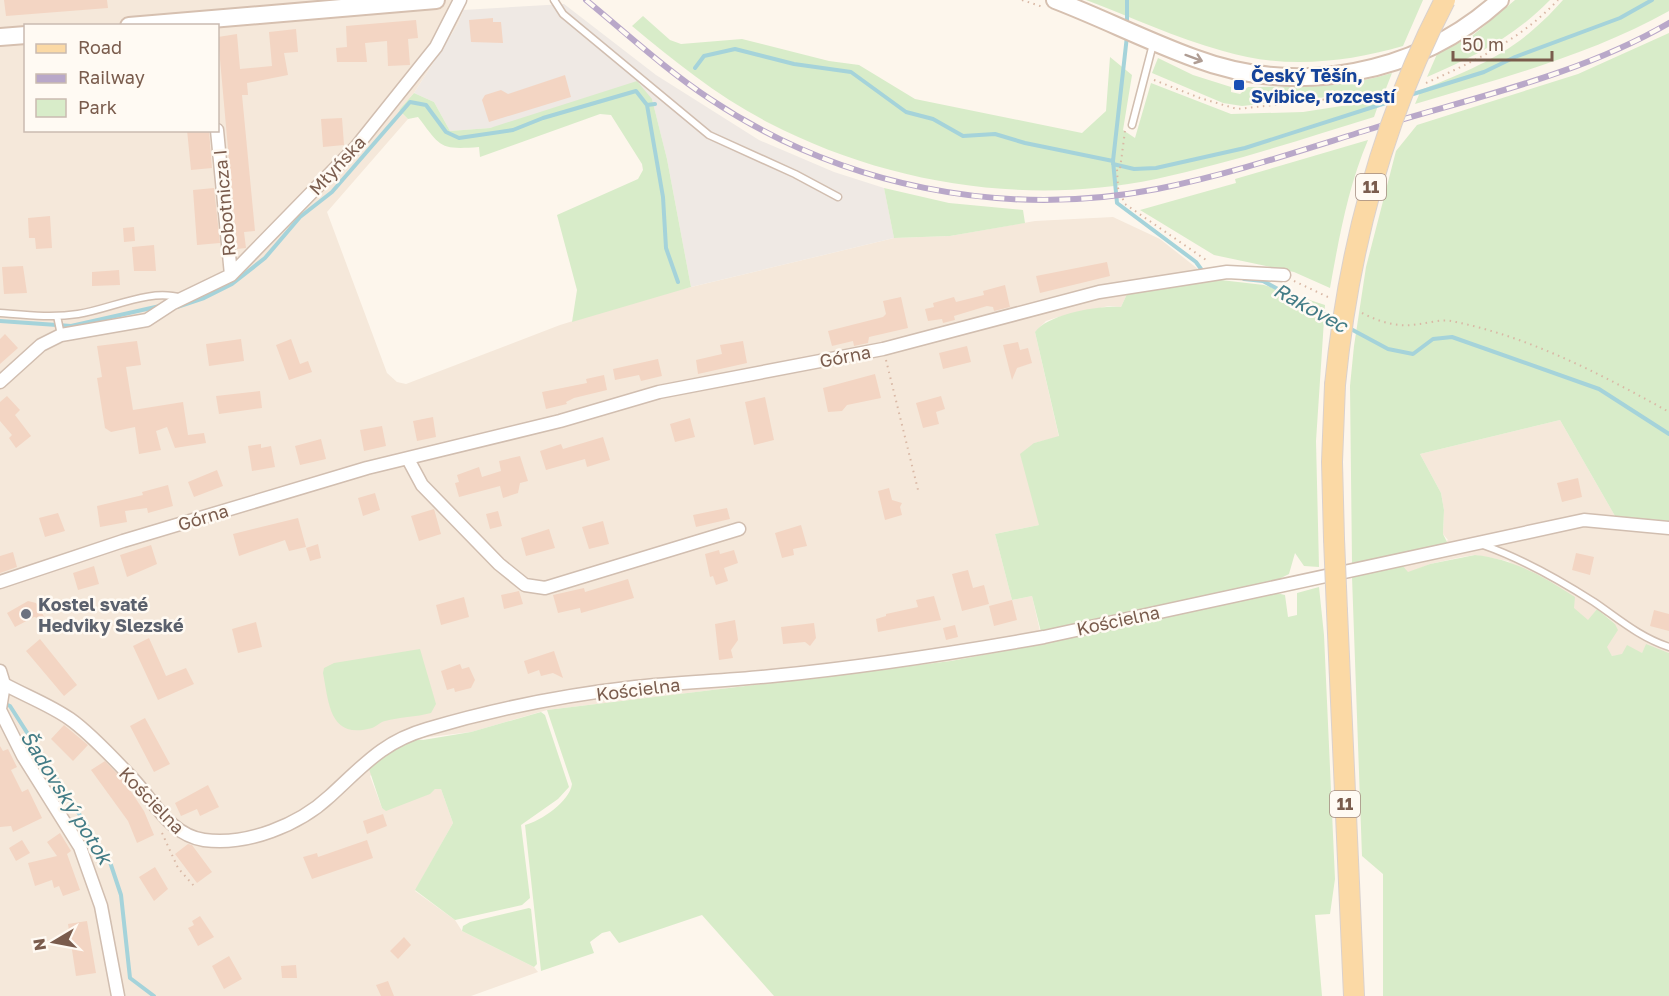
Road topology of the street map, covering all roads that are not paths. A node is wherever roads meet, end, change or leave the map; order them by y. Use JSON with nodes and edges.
{"nodes":[{"id":1,"x":436,"y":0,"type":"edge"},
{"id":2,"x":460,"y":0,"type":"edge"},
{"id":3,"x":554,"y":0,"type":"edge"},
{"id":4,"x":1055,"y":0,"type":"edge"},
{"id":5,"x":1445,"y":0,"type":"edge"},
{"id":6,"x":1500,"y":0,"type":"edge"},
{"id":7,"x":207,"y":22,"type":"edge"},
{"id":8,"x":168,"y":24,"type":"edge"},
{"id":9,"x":24,"y":34,"type":"edge"},
{"id":10,"x":0,"y":37,"type":"edge"},
{"id":11,"x":1147,"y":38,"type":"junction"},
{"id":12,"x":1132,"y":125,"type":"road end"},
{"id":13,"x":217,"y":132,"type":"edge"},
{"id":14,"x":838,"y":197,"type":"dead end"},
{"id":15,"x":231,"y":275,"type":"junction"},
{"id":16,"x":1284,"y":275,"type":"road end"},
{"id":17,"x":173,"y":304,"type":"junction"},
{"id":18,"x":0,"y":313,"type":"edge"},
{"id":19,"x":57,"y":318,"type":"junction"},
{"id":20,"x":60,"y":334,"type":"junction"},
{"id":21,"x":0,"y":382,"type":"edge"},
{"id":22,"x":408,"y":459,"type":"junction"},
{"id":23,"x":1669,"y":528,"type":"edge"},
{"id":24,"x":739,"y":529,"type":"dead end"},
{"id":25,"x":1476,"y":543,"type":"junction"},
{"id":26,"x":0,"y":582,"type":"edge"},
{"id":27,"x":1669,"y":647,"type":"edge"},
{"id":28,"x":0,"y":671,"type":"edge"},
{"id":29,"x":3,"y":689,"type":"junction"},
{"id":30,"x":0,"y":709,"type":"edge"},
{"id":31,"x":121,"y":993,"type":"edge"},
{"id":32,"x":1353,"y":996,"type":"edge"}],
"edges":[{"from":1,"to":7,"type":"main road"},
{"from":2,"to":15,"type":"street","name":"Młyńska"},
{"from":3,"to":14,"type":"lane"},
{"from":4,"to":11,"type":"main road"},
{"from":5,"to":32,"type":"main road","number":"11","bridge":true},
{"from":11,"to":6,"type":"main road","one_way":true},
{"from":7,"to":8,"type":"main road"},
{"from":9,"to":10,"type":"main road"},
{"from":11,"to":12,"type":"lane"},
{"from":13,"to":15,"type":"street","name":"Robotnicza I"},
{"from":15,"to":17,"type":"street","name":"Młyńska"},
{"from":16,"to":22,"type":"street","name":"Górna"},
{"from":17,"to":19,"type":"lane"},
{"from":17,"to":20,"type":"street","name":"Młyńska"},
{"from":18,"to":19,"type":"lane"},
{"from":19,"to":20,"type":"lane"},
{"from":20,"to":21,"type":"street","name":"Młyńska"},
{"from":22,"to":24,"type":"street"},
{"from":22,"to":26,"type":"street","name":"Górna"},
{"from":23,"to":25,"type":"street"},
{"from":25,"to":27,"type":"lane"},
{"from":25,"to":29,"type":"street","name":"Kościelna"},
{"from":28,"to":29,"type":"street"},
{"from":29,"to":30,"type":"street"},
{"from":30,"to":31,"type":"street"}]}
